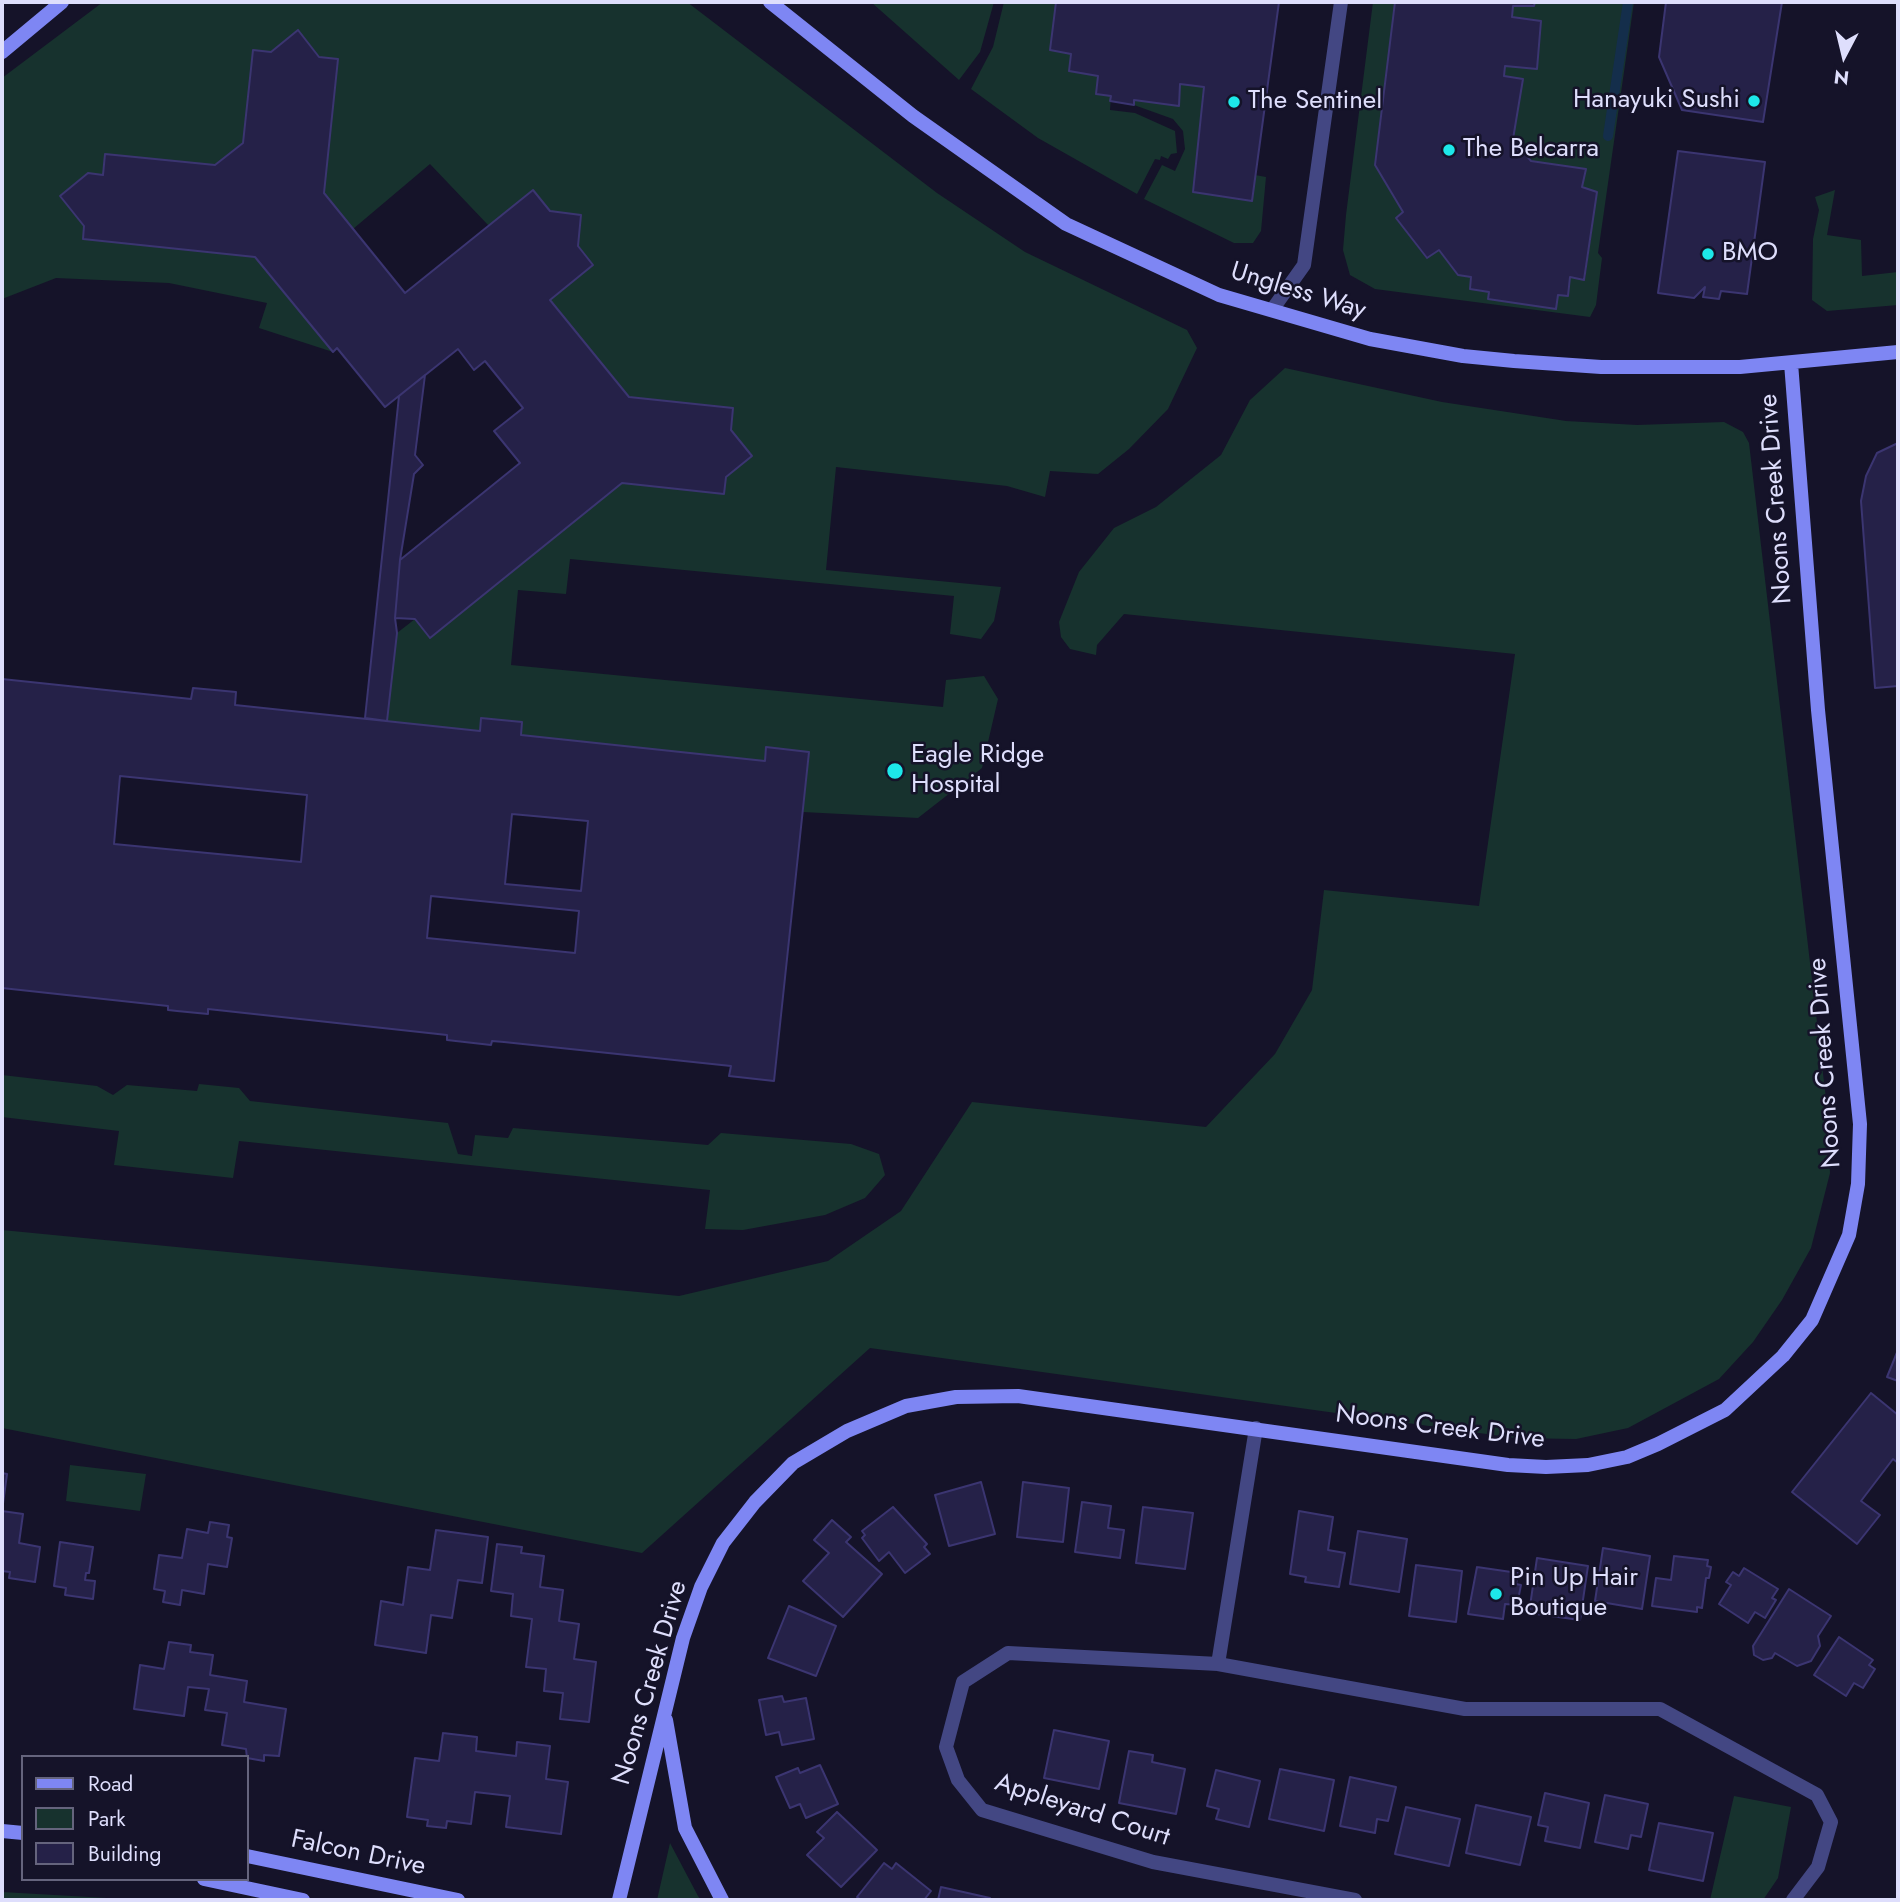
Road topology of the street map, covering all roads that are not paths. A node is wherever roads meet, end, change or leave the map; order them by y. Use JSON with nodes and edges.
{"nodes":[{"id":1,"x":62,"y":2,"type":"edge"},
{"id":2,"x":770,"y":2,"type":"edge"},
{"id":3,"x":1341,"y":2,"type":"edge"},
{"id":4,"x":2,"y":52,"type":"edge"},
{"id":5,"x":1272,"y":310,"type":"junction"},
{"id":6,"x":1898,"y":352,"type":"edge"},
{"id":7,"x":1791,"y":363,"type":"junction"},
{"id":8,"x":1256,"y":1428,"type":"junction"},
{"id":9,"x":1218,"y":1664,"type":"junction"},
{"id":10,"x":665,"y":1713,"type":"junction"},
{"id":11,"x":2,"y":1831,"type":"edge"},
{"id":12,"x":21,"y":1833,"type":"edge"},
{"id":13,"x":248,"y":1856,"type":"edge"},
{"id":14,"x":213,"y":1881,"type":"edge"},
{"id":15,"x":303,"y":1900,"type":"edge"},
{"id":16,"x":458,"y":1900,"type":"edge"},
{"id":17,"x":619,"y":1900,"type":"edge"},
{"id":18,"x":722,"y":1900,"type":"edge"},
{"id":19,"x":1354,"y":1900,"type":"edge"},
{"id":20,"x":1793,"y":1900,"type":"edge"}],
"edges":[{"from":1,"to":4,"type":"street"},
{"from":2,"to":5,"type":"street","name":"Ungless Way"},
{"from":3,"to":5,"type":"street"},
{"from":5,"to":7,"type":"street","name":"Ungless Way"},
{"from":6,"to":7,"type":"street","name":"Ungless Way"},
{"from":7,"to":8,"type":"street","name":"Noons Creek Drive"},
{"from":8,"to":9,"type":"street"},
{"from":8,"to":10,"type":"street","name":"Noons Creek Drive"},
{"from":9,"to":19,"type":"street","name":"Appleyard Court"},
{"from":9,"to":20,"type":"street","name":"Appleyard Court"},
{"from":10,"to":17,"type":"street","name":"Noons Creek Drive"},
{"from":10,"to":18,"type":"street"},
{"from":11,"to":12,"type":"street"},
{"from":13,"to":16,"type":"street","name":"Falcon Drive"},
{"from":14,"to":15,"type":"street"}]}
